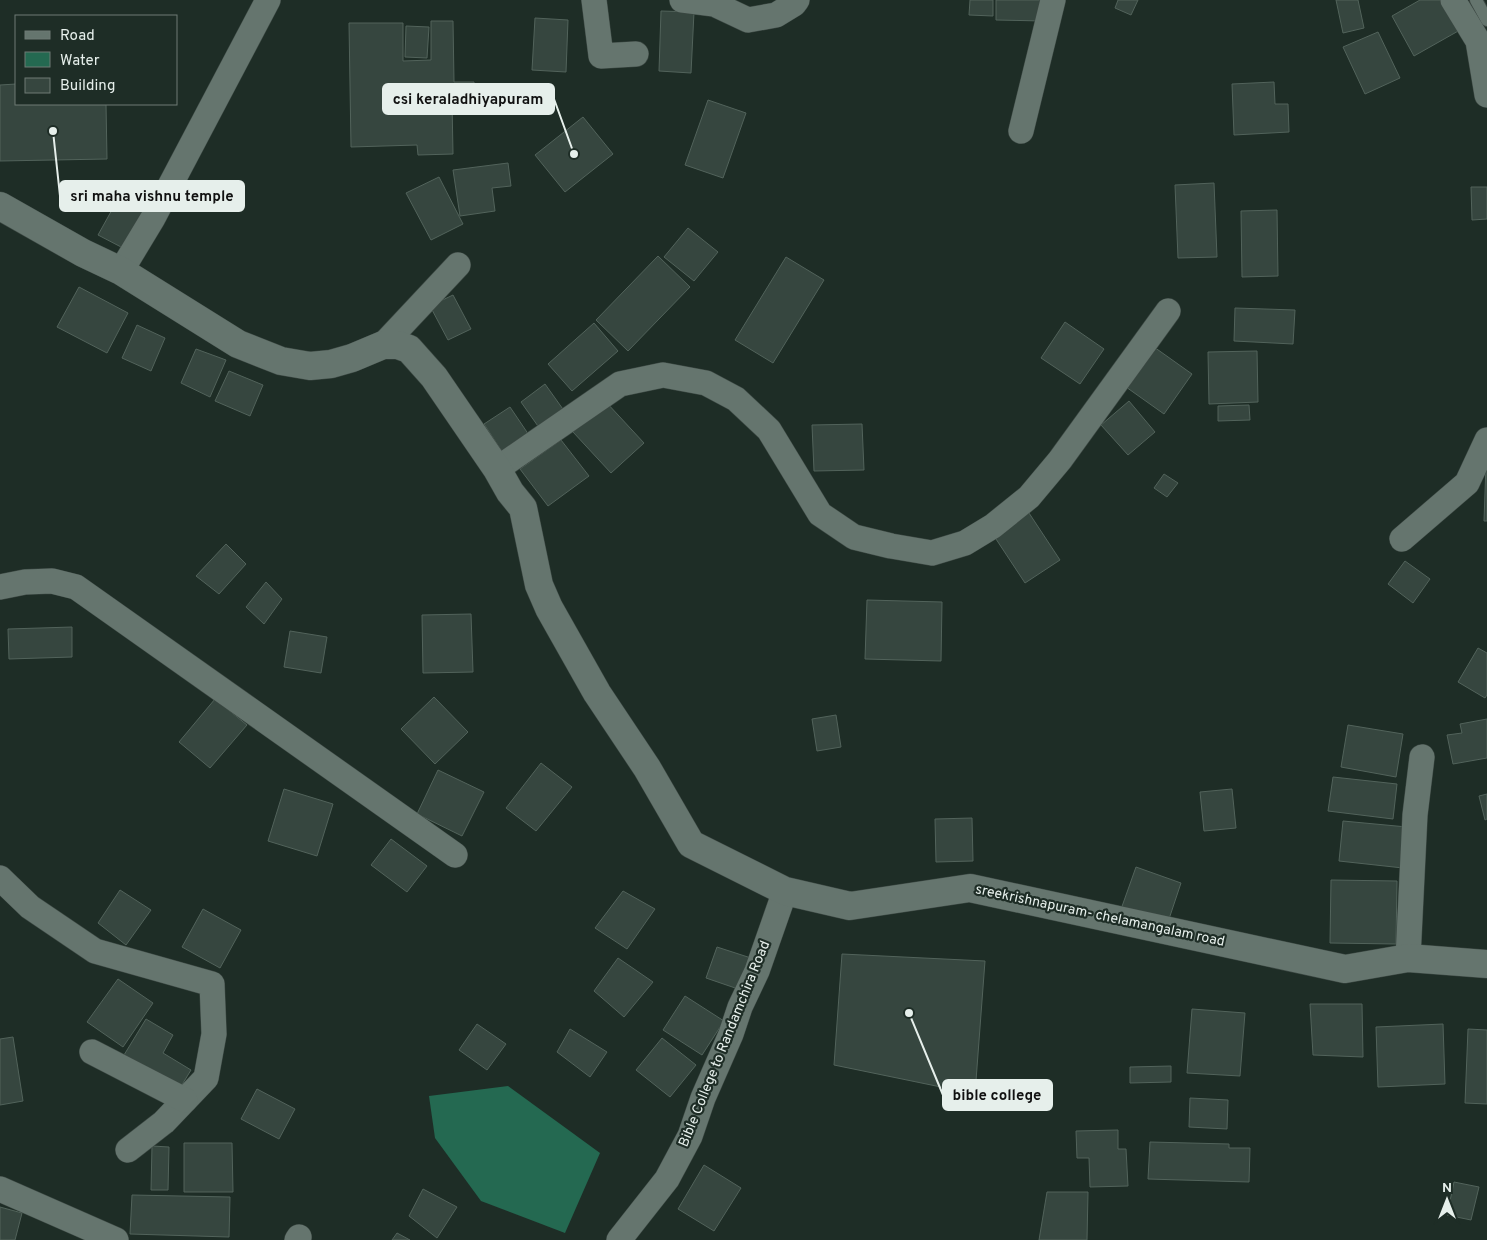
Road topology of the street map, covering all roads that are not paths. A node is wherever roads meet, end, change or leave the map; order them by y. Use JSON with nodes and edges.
{"nodes":[{"id":1,"x":268,"y":0,"type":"edge"},
{"id":2,"x":594,"y":0,"type":"edge"},
{"id":3,"x":682,"y":0,"type":"edge"},
{"id":4,"x":797,"y":0,"type":"edge"},
{"id":5,"x":1053,"y":0,"type":"edge"},
{"id":6,"x":1453,"y":0,"type":"edge"},
{"id":7,"x":1476,"y":0,"type":"edge"},
{"id":8,"x":1487,"y":20,"type":"edge"},
{"id":9,"x":636,"y":54,"type":"dead end"},
{"id":10,"x":1487,"y":95,"type":"edge"},
{"id":11,"x":1020,"y":131,"type":"dead end"},
{"id":12,"x":0,"y":206,"type":"edge"},
{"id":13,"x":458,"y":265,"type":"dead end"},
{"id":14,"x":121,"y":271,"type":"junction"},
{"id":15,"x":1168,"y":311,"type":"dead end"},
{"id":16,"x":383,"y":345,"type":"junction"},
{"id":17,"x":1487,"y":440,"type":"edge"},
{"id":18,"x":497,"y":469,"type":"junction"},
{"id":19,"x":1402,"y":539,"type":"dead end"},
{"id":20,"x":0,"y":587,"type":"edge"},
{"id":21,"x":1422,"y":757,"type":"dead end"},
{"id":22,"x":455,"y":855,"type":"dead end"},
{"id":23,"x":0,"y":878,"type":"edge"},
{"id":24,"x":785,"y":891,"type":"junction"},
{"id":25,"x":1408,"y":958,"type":"junction"},
{"id":26,"x":1487,"y":964,"type":"edge"},
{"id":27,"x":92,"y":1052,"type":"dead end"},
{"id":28,"x":185,"y":1100,"type":"junction"},
{"id":29,"x":128,"y":1150,"type":"dead end"},
{"id":30,"x":0,"y":1189,"type":"edge"},
{"id":31,"x":116,"y":1240,"type":"edge"},
{"id":32,"x":619,"y":1240,"type":"edge"}],
"edges":[{"from":1,"to":14,"type":"street"},
{"from":2,"to":9,"type":"street"},
{"from":3,"to":4,"type":"street"},
{"from":5,"to":11,"type":"street"},
{"from":6,"to":10,"type":"street"},
{"from":7,"to":8,"type":"lane"},
{"from":12,"to":14,"type":"street"},
{"from":13,"to":16,"type":"street"},
{"from":14,"to":16,"type":"street"},
{"from":15,"to":18,"type":"street"},
{"from":16,"to":18,"type":"street","name":"sreekrishnapuram- chelamangalam road"},
{"from":17,"to":19,"type":"street"},
{"from":18,"to":24,"type":"street","name":"sreekrishnapuram- chelamangalam road"},
{"from":20,"to":22,"type":"street"},
{"from":21,"to":25,"type":"street"},
{"from":23,"to":28,"type":"street"},
{"from":24,"to":25,"type":"street","name":"sreekrishnapuram- chelamangalam road"},
{"from":24,"to":32,"type":"street","name":"Bible College to Randamchira Road"},
{"from":25,"to":26,"type":"street","name":"sreekrishnapuram- chelamangalam road"},
{"from":27,"to":28,"type":"street"},
{"from":28,"to":29,"type":"street"},
{"from":30,"to":31,"type":"street"}]}
